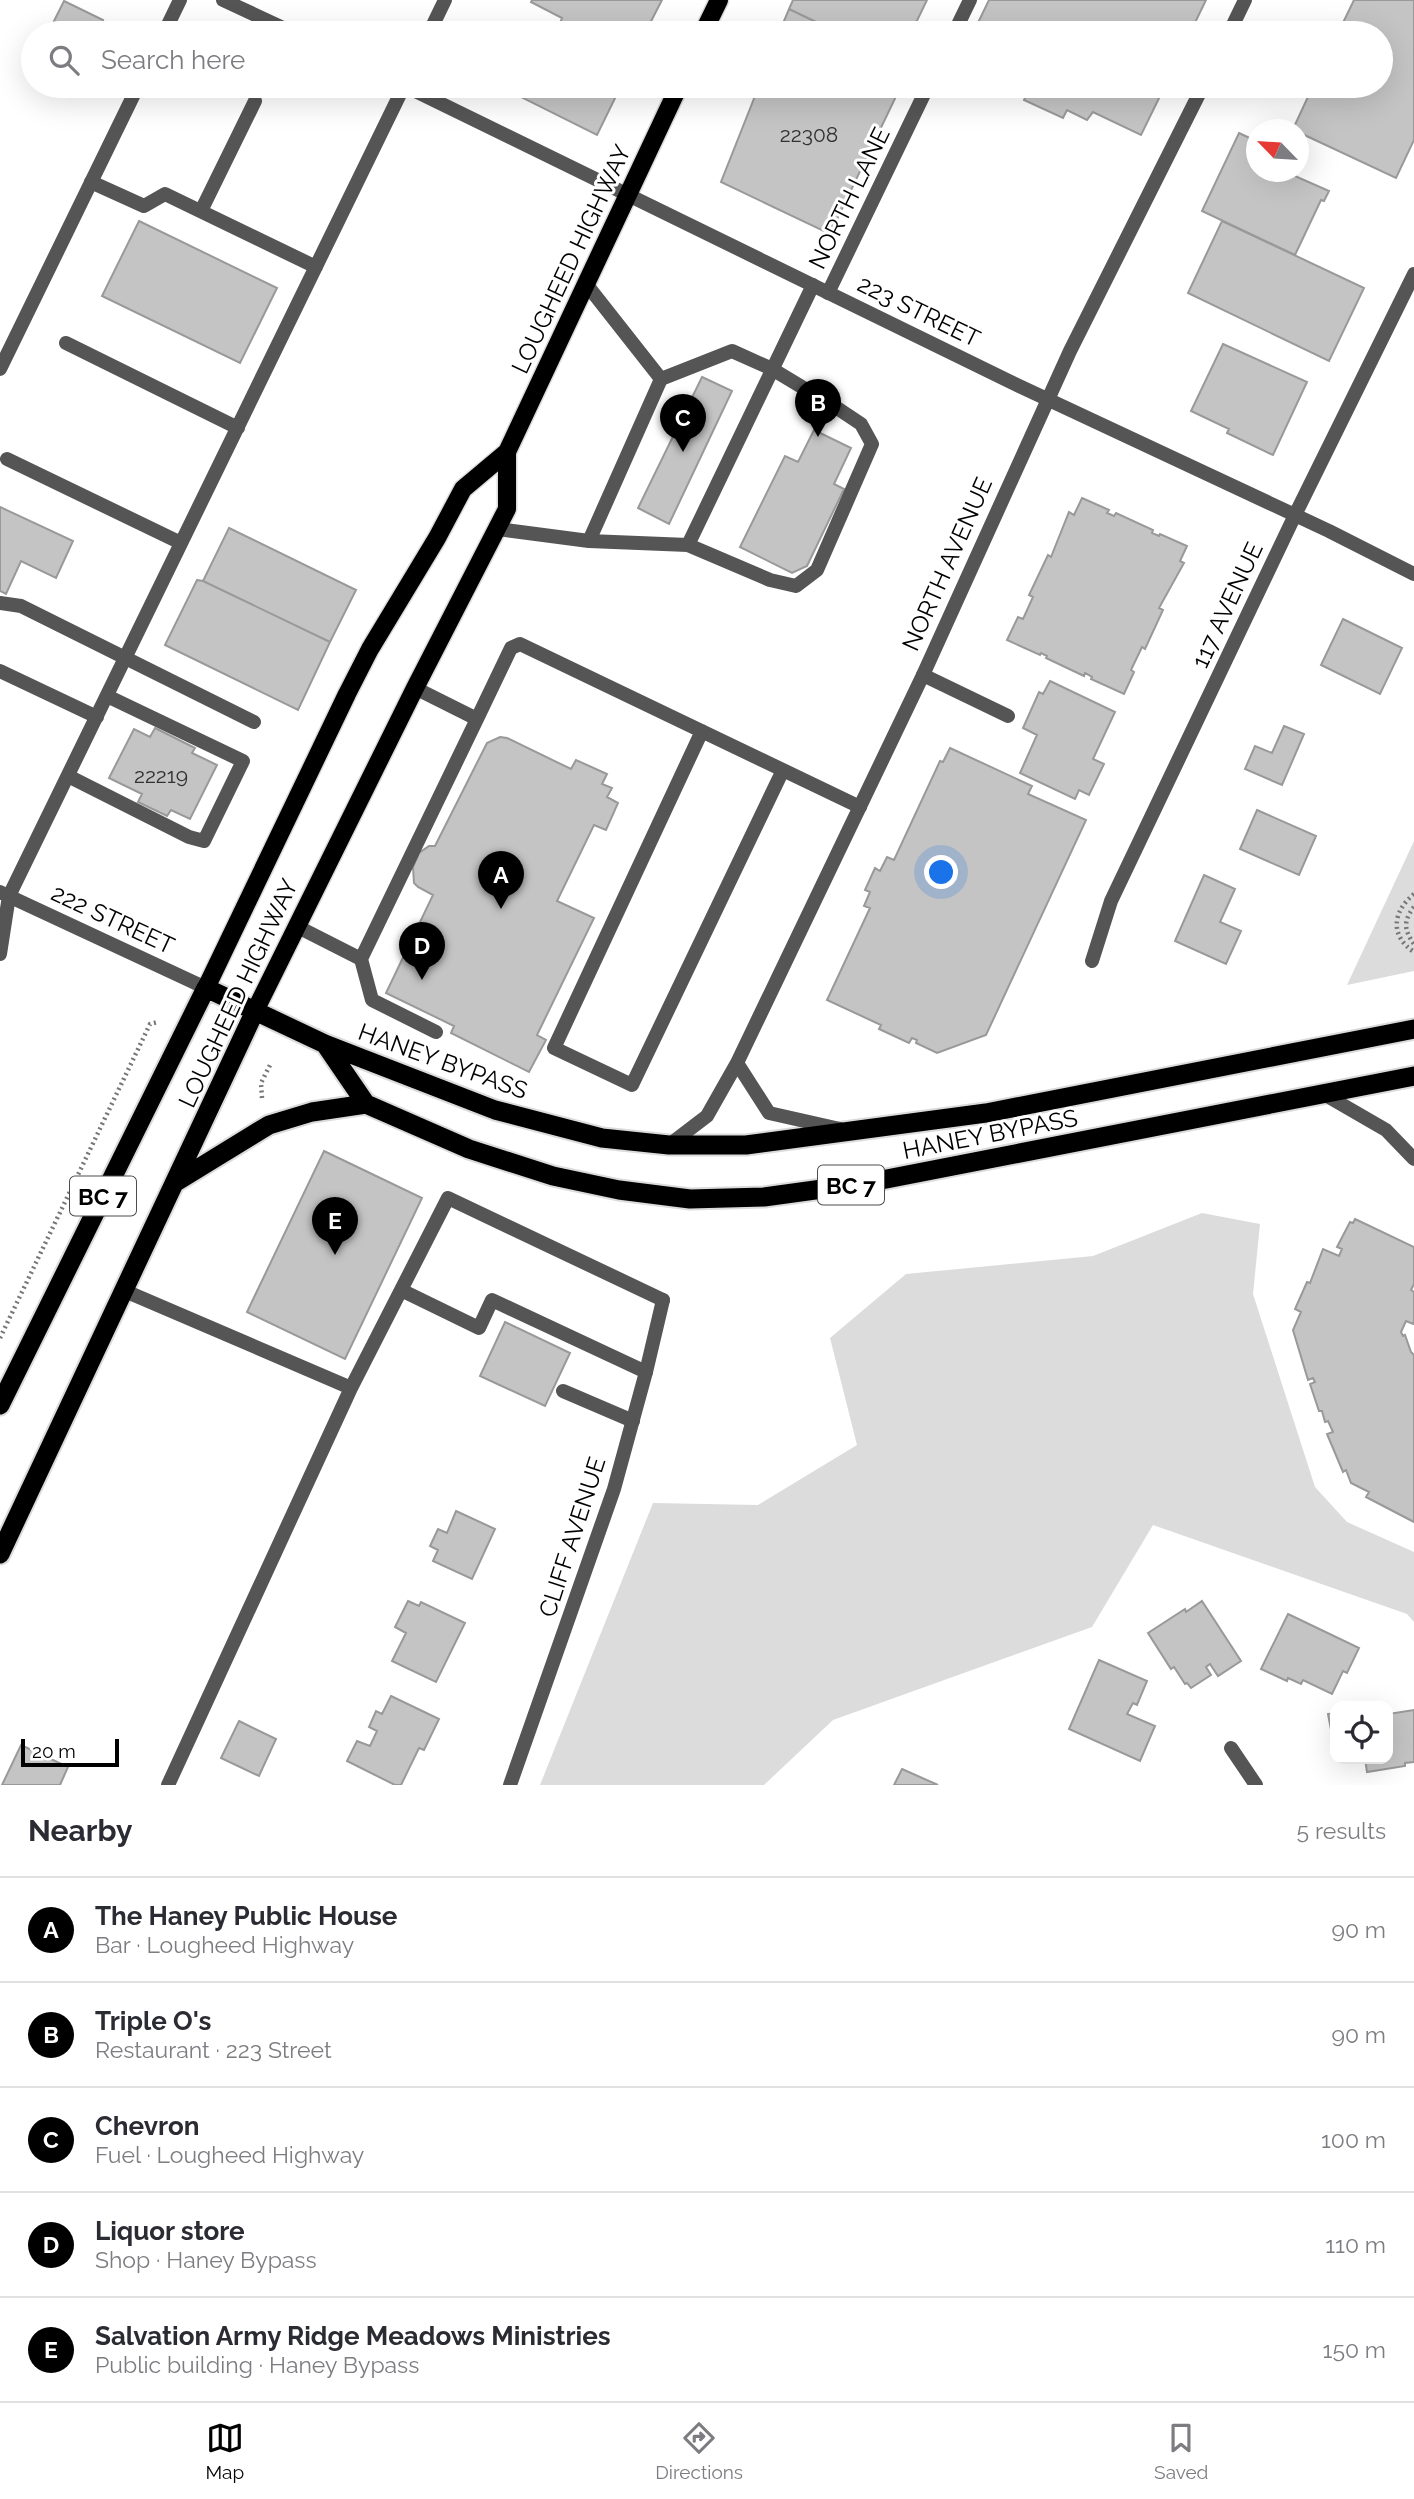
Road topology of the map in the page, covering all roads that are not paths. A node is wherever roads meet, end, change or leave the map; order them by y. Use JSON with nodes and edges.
{"nodes":[{"id":1,"x":180,"y":0,"type":"edge"},
{"id":2,"x":223,"y":0,"type":"edge"},
{"id":3,"x":445,"y":0,"type":"edge"},
{"id":4,"x":719,"y":0,"type":"edge"},
{"id":5,"x":970,"y":0,"type":"edge"},
{"id":6,"x":1245,"y":0,"type":"edge"},
{"id":7,"x":169,"y":21,"type":"edge"},
{"id":8,"x":268,"y":21,"type":"edge"},
{"id":9,"x":435,"y":21,"type":"edge"},
{"id":10,"x":709,"y":21,"type":"edge"},
{"id":11,"x":960,"y":21,"type":"edge"},
{"id":12,"x":1235,"y":21,"type":"edge"},
{"id":13,"x":132,"y":98,"type":"edge"},
{"id":14,"x":399,"y":98,"type":"edge"},
{"id":15,"x":430,"y":98,"type":"edge"},
{"id":16,"x":673,"y":98,"type":"edge"},
{"id":17,"x":922,"y":98,"type":"edge"},
{"id":18,"x":1197,"y":98,"type":"edge"},
{"id":19,"x":255,"y":101,"type":"dead end"},
{"id":20,"x":91,"y":183,"type":"junction"},
{"id":21,"x":629,"y":195,"type":"junction"},
{"id":22,"x":201,"y":211,"type":"junction"},
{"id":23,"x":316,"y":267,"type":"junction"},
{"id":24,"x":1414,"y":274,"type":"edge"},
{"id":25,"x":587,"y":285,"type":"junction"},
{"id":26,"x":813,"y":285,"type":"junction"},
{"id":27,"x":828,"y":293,"type":"junction"},
{"id":28,"x":66,"y":343,"type":"dead end"},
{"id":29,"x":0,"y":369,"type":"edge"},
{"id":30,"x":772,"y":369,"type":"junction"},
{"id":31,"x":661,"y":379,"type":"junction"},
{"id":32,"x":1049,"y":400,"type":"junction"},
{"id":33,"x":237,"y":428,"type":"junction"},
{"id":34,"x":507,"y":452,"type":"junction"},
{"id":35,"x":8,"y":459,"type":"dead end"},
{"id":36,"x":1295,"y":515,"type":"junction"},
{"id":37,"x":498,"y":529,"type":"junction"},
{"id":38,"x":589,"y":541,"type":"junction"},
{"id":39,"x":181,"y":543,"type":"junction"},
{"id":40,"x":688,"y":545,"type":"junction"},
{"id":41,"x":1414,"y":575,"type":"edge"},
{"id":42,"x":0,"y":603,"type":"edge"},
{"id":43,"x":126,"y":656,"type":"junction"},
{"id":44,"x":0,"y":671,"type":"edge"},
{"id":45,"x":923,"y":674,"type":"junction"},
{"id":46,"x":415,"y":688,"type":"junction"},
{"id":47,"x":107,"y":696,"type":"junction"},
{"id":48,"x":1008,"y":716,"type":"dead end"},
{"id":49,"x":97,"y":717,"type":"junction"},
{"id":50,"x":477,"y":719,"type":"junction"},
{"id":51,"x":254,"y":722,"type":"dead end"},
{"id":52,"x":702,"y":732,"type":"junction"},
{"id":53,"x":783,"y":770,"type":"junction"},
{"id":54,"x":68,"y":776,"type":"junction"},
{"id":55,"x":860,"y":807,"type":"junction"},
{"id":56,"x":5,"y":894,"type":"edge"},
{"id":57,"x":296,"y":926,"type":"junction"},
{"id":58,"x":0,"y":954,"type":"edge"},
{"id":59,"x":361,"y":959,"type":"junction"},
{"id":60,"x":1093,"y":961,"type":"dead end"},
{"id":61,"x":206,"y":988,"type":"junction"},
{"id":62,"x":256,"y":1011,"type":"junction"},
{"id":63,"x":1414,"y":1029,"type":"edge"},
{"id":64,"x":436,"y":1032,"type":"dead end"},
{"id":65,"x":326,"y":1044,"type":"junction"},
{"id":66,"x":737,"y":1063,"type":"junction"},
{"id":67,"x":1414,"y":1076,"type":"edge"},
{"id":68,"x":1322,"y":1093,"type":"junction"},
{"id":69,"x":366,"y":1104,"type":"junction"},
{"id":70,"x":856,"y":1132,"type":"junction"},
{"id":71,"x":669,"y":1145,"type":"junction"},
{"id":72,"x":1414,"y":1159,"type":"edge"},
{"id":73,"x":176,"y":1182,"type":"junction"},
{"id":74,"x":401,"y":1290,"type":"junction"},
{"id":75,"x":125,"y":1291,"type":"junction"},
{"id":76,"x":646,"y":1372,"type":"junction"},
{"id":77,"x":351,"y":1388,"type":"junction"},
{"id":78,"x":563,"y":1391,"type":"dead end"},
{"id":79,"x":0,"y":1405,"type":"edge"},
{"id":80,"x":633,"y":1421,"type":"junction"},
{"id":81,"x":0,"y":1554,"type":"edge"},
{"id":82,"x":1231,"y":1748,"type":"dead end"},
{"id":83,"x":169,"y":1785,"type":"edge"},
{"id":84,"x":510,"y":1785,"type":"edge"},
{"id":85,"x":1256,"y":1785,"type":"edge"}],
"edges":[{"from":1,"to":7,"type":"street"},
{"from":2,"to":8,"type":"street"},
{"from":3,"to":9,"type":"street"},
{"from":4,"to":10,"type":"main road"},
{"from":5,"to":11,"type":"street"},
{"from":6,"to":12,"type":"street"},
{"from":13,"to":20,"type":"street"},
{"from":14,"to":23,"type":"street"},
{"from":15,"to":21,"type":"street","name":"223 STREET"},
{"from":16,"to":21,"type":"main road","name":"LOUGHEED HIGHWAY"},
{"from":17,"to":27,"type":"street","name":"NORTH LANE"},
{"from":18,"to":32,"type":"street","name":"NORTH AVENUE"},
{"from":19,"to":22,"type":"street"},
{"from":20,"to":22,"type":"street"},
{"from":20,"to":29,"type":"street"},
{"from":21,"to":25,"type":"main road","name":"LOUGHEED HIGHWAY"},
{"from":21,"to":26,"type":"street","name":"223 STREET"},
{"from":22,"to":23,"type":"street"},
{"from":23,"to":33,"type":"street"},
{"from":24,"to":36,"type":"street","name":"117 AVENUE"},
{"from":25,"to":31,"type":"street"},
{"from":25,"to":34,"type":"main road","name":"LOUGHEED HIGHWAY"},
{"from":26,"to":27,"type":"street","name":"223 STREET"},
{"from":26,"to":30,"type":"street"},
{"from":27,"to":32,"type":"street","name":"223 STREET"},
{"from":28,"to":33,"type":"street"},
{"from":30,"to":31,"type":"street"},
{"from":30,"to":40,"type":"street"},
{"from":30,"to":40,"type":"street"},
{"from":31,"to":38,"type":"street"},
{"from":32,"to":36,"type":"street","name":"223 STREET"},
{"from":32,"to":45,"type":"street","name":"NORTH AVENUE"},
{"from":33,"to":39,"type":"street"},
{"from":34,"to":37,"type":"main road","name":"LOUGHEED HIGHWAY"},
{"from":34,"to":61,"type":"main road","name":"LOUGHEED HIGHWAY"},
{"from":35,"to":39,"type":"street"},
{"from":36,"to":41,"type":"street","name":"223 STREET"},
{"from":36,"to":60,"type":"street","name":"117 AVENUE"},
{"from":37,"to":38,"type":"street"},
{"from":37,"to":46,"type":"main road","name":"LOUGHEED HIGHWAY"},
{"from":38,"to":40,"type":"street"},
{"from":39,"to":43,"type":"street"},
{"from":42,"to":43,"type":"street"},
{"from":43,"to":47,"type":"street"},
{"from":43,"to":51,"type":"street"},
{"from":44,"to":49,"type":"street"},
{"from":45,"to":48,"type":"street"},
{"from":45,"to":55,"type":"street","name":"NORTH AVENUE"},
{"from":46,"to":50,"type":"street"},
{"from":46,"to":57,"type":"main road","name":"LOUGHEED HIGHWAY"},
{"from":47,"to":49,"type":"street"},
{"from":47,"to":54,"type":"street"},
{"from":49,"to":54,"type":"street"},
{"from":50,"to":52,"type":"street"},
{"from":50,"to":59,"type":"street"},
{"from":52,"to":53,"type":"street"},
{"from":52,"to":53,"type":"street"},
{"from":53,"to":55,"type":"street"},
{"from":54,"to":56,"type":"street"},
{"from":55,"to":66,"type":"street","name":"NORTH AVENUE"},
{"from":56,"to":58,"type":"street"},
{"from":56,"to":61,"type":"street","name":"222 STREET"},
{"from":57,"to":59,"type":"street"},
{"from":57,"to":62,"type":"main road","name":"LOUGHEED HIGHWAY"},
{"from":59,"to":64,"type":"street"},
{"from":61,"to":62,"type":"highway","name":"HANEY BYPASS","number":"BC 7"},
{"from":61,"to":79,"type":"highway","name":"LOUGHEED HIGHWAY","number":"BC 7"},
{"from":62,"to":65,"type":"highway","name":"HANEY BYPASS","number":"BC 7"},
{"from":62,"to":73,"type":"highway","name":"LOUGHEED HIGHWAY","number":"BC 7"},
{"from":63,"to":70,"type":"highway","name":"HANEY BYPASS","number":"BC 7"},
{"from":65,"to":69,"type":"highway","name":"HANEY BYPASS"},
{"from":65,"to":71,"type":"highway","name":"HANEY BYPASS","number":"BC 7"},
{"from":66,"to":70,"type":"street"},
{"from":66,"to":71,"type":"street","name":"NORTH AVENUE"},
{"from":67,"to":68,"type":"highway","name":"HANEY BYPASS","number":"BC 7"},
{"from":68,"to":69,"type":"highway","name":"HANEY BYPASS","number":"BC 7"},
{"from":68,"to":72,"type":"street"},
{"from":69,"to":73,"type":"highway"},
{"from":70,"to":71,"type":"highway","name":"HANEY BYPASS","number":"BC 7"},
{"from":73,"to":75,"type":"highway","name":"LOUGHEED HIGHWAY","number":"BC 7"},
{"from":74,"to":76,"type":"street"},
{"from":74,"to":76,"type":"street","name":"CLIFF AVENUE"},
{"from":74,"to":77,"type":"street"},
{"from":75,"to":77,"type":"street"},
{"from":75,"to":81,"type":"highway","name":"LOUGHEED HIGHWAY","number":"BC 7"},
{"from":76,"to":80,"type":"street","name":"CLIFF AVENUE"},
{"from":77,"to":83,"type":"street"},
{"from":78,"to":80,"type":"street"},
{"from":80,"to":84,"type":"street","name":"CLIFF AVENUE"},
{"from":82,"to":85,"type":"street"}]}
